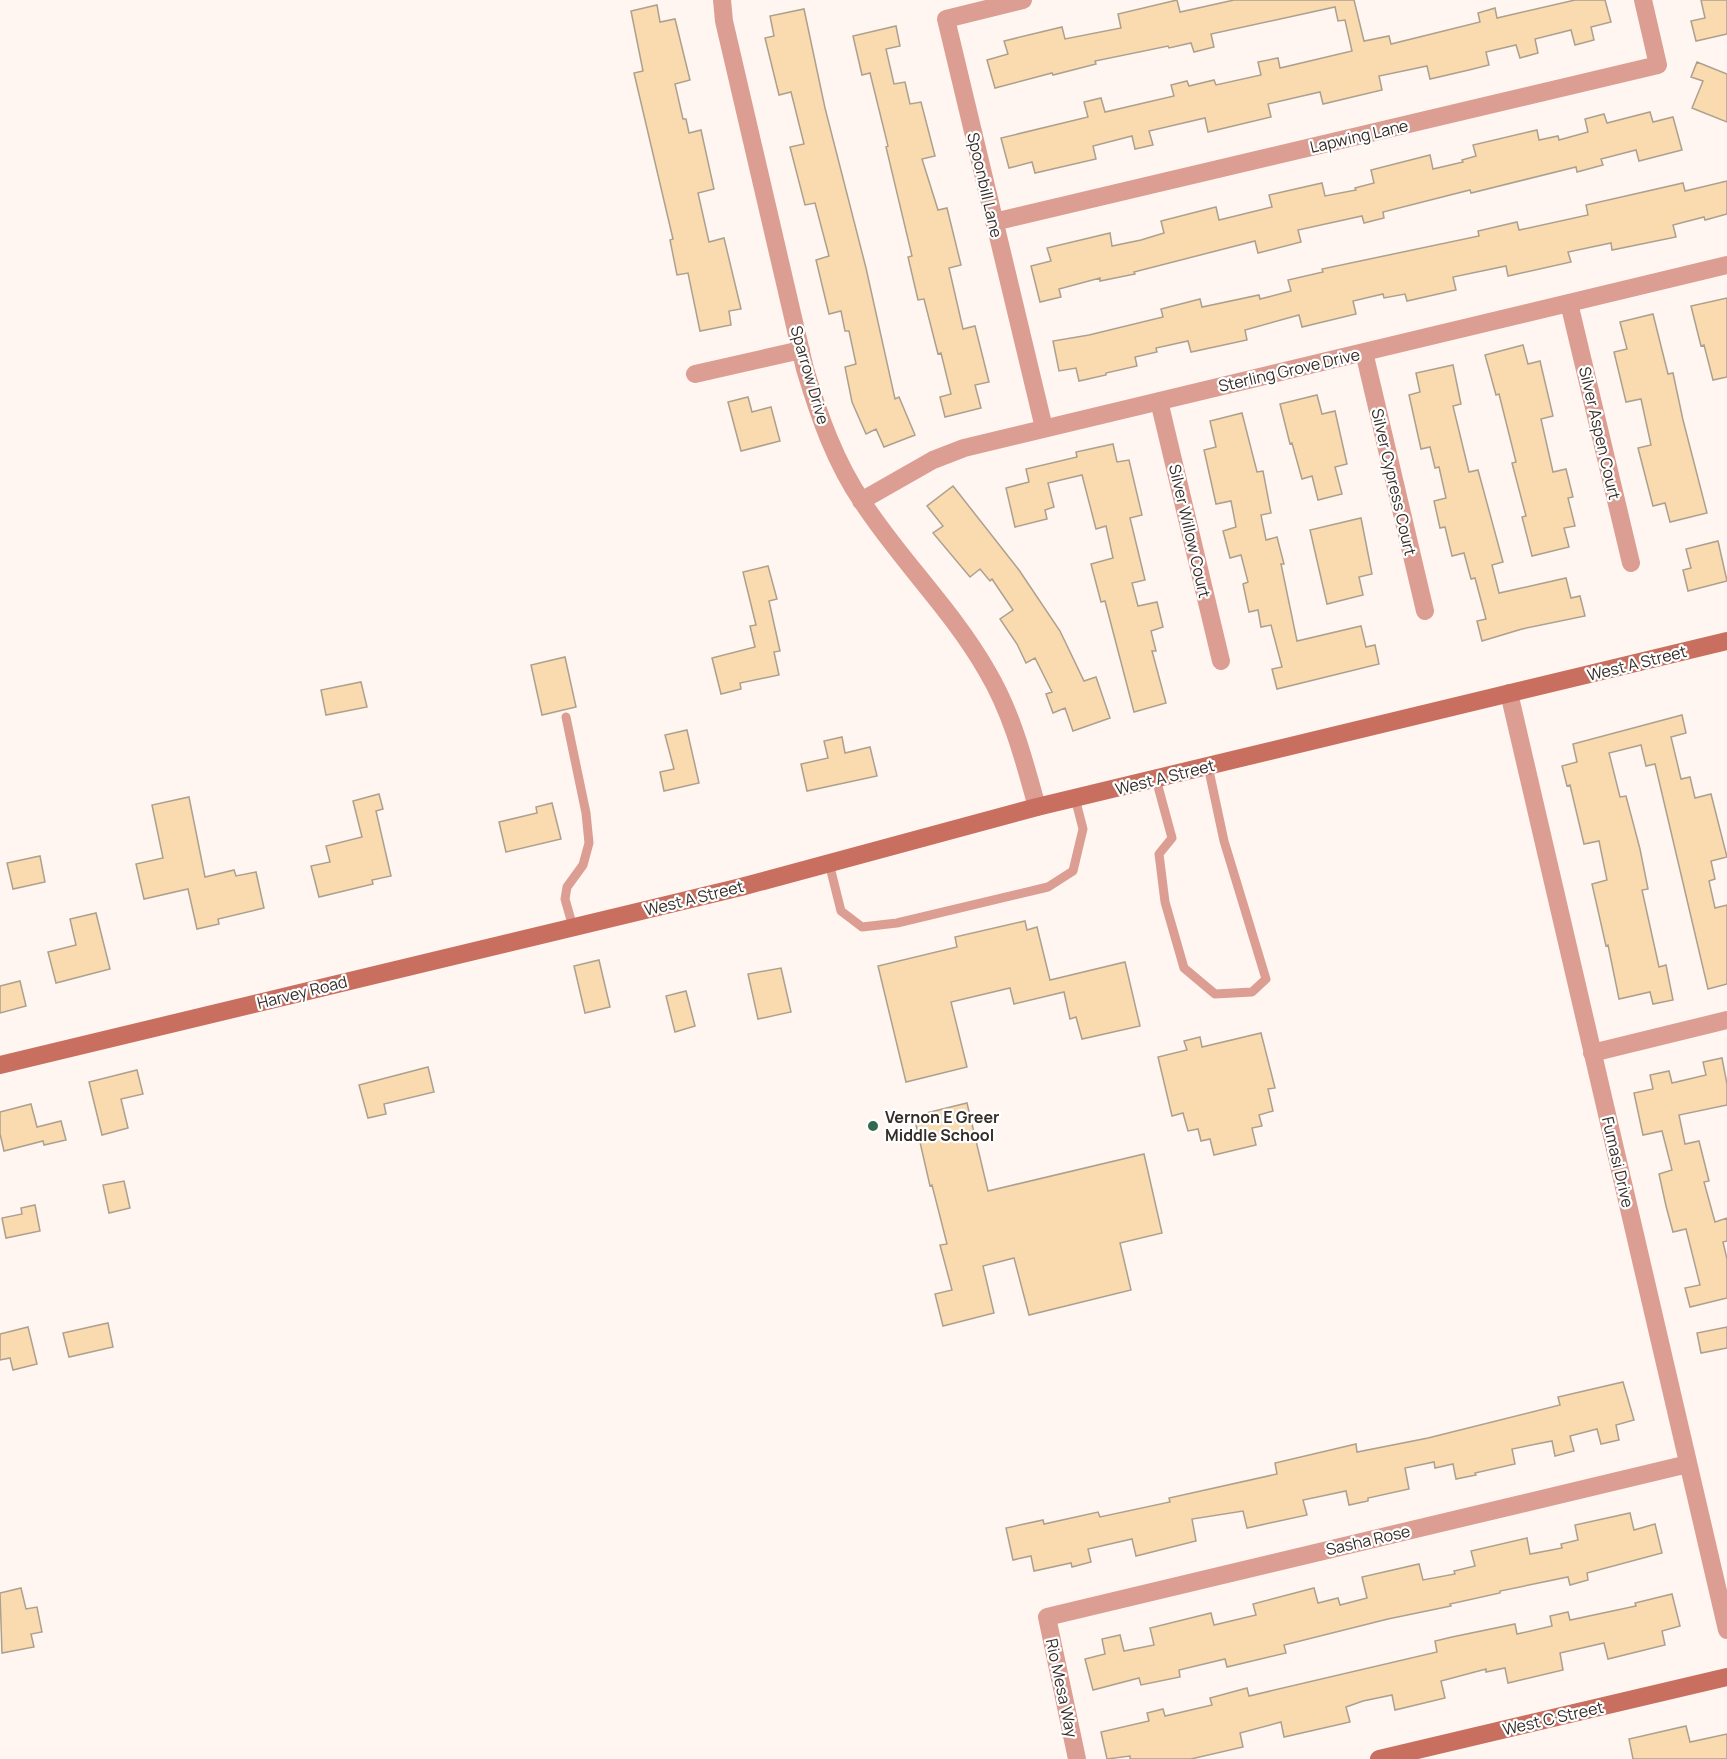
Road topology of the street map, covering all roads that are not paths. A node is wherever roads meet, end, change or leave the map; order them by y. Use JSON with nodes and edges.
{"nodes":[{"id":1,"x":722,"y":0,"type":"edge"},
{"id":2,"x":1023,"y":0,"type":"edge"},
{"id":3,"x":1643,"y":0,"type":"edge"},
{"id":4,"x":994,"y":222,"type":"junction"},
{"id":5,"x":1727,"y":266,"type":"edge"},
{"id":6,"x":1569,"y":303,"type":"junction"},
{"id":7,"x":801,"y":350,"type":"junction"},
{"id":8,"x":1364,"y":352,"type":"junction"},
{"id":9,"x":694,"y":374,"type":"dead end"},
{"id":10,"x":1159,"y":401,"type":"junction"},
{"id":11,"x":1044,"y":428,"type":"junction"},
{"id":12,"x":861,"y":501,"type":"junction"},
{"id":13,"x":1631,"y":563,"type":"dead end"},
{"id":14,"x":1425,"y":611,"type":"dead end"},
{"id":15,"x":1727,"y":641,"type":"edge"},
{"id":16,"x":1221,"y":661,"type":"dead end"},
{"id":17,"x":1509,"y":693,"type":"junction"},
{"id":18,"x":566,"y":717,"type":"dead end"},
{"id":19,"x":1208,"y":766,"type":"junction"},
{"id":20,"x":1156,"y":779,"type":"junction"},
{"id":21,"x":1075,"y":798,"type":"junction"},
{"id":22,"x":1037,"y":807,"type":"junction"},
{"id":23,"x":829,"y":863,"type":"junction"},
{"id":24,"x":604,"y":920,"type":"joint"},
{"id":25,"x":573,"y":927,"type":"junction"},
{"id":26,"x":1727,"y":1020,"type":"edge"},
{"id":27,"x":1592,"y":1053,"type":"junction"},
{"id":28,"x":0,"y":1065,"type":"edge"},
{"id":29,"x":1688,"y":1464,"type":"junction"},
{"id":30,"x":1047,"y":1617,"type":"joint"},
{"id":31,"x":1727,"y":1630,"type":"edge"},
{"id":32,"x":1727,"y":1677,"type":"edge"},
{"id":33,"x":1077,"y":1759,"type":"edge"},
{"id":34,"x":1379,"y":1759,"type":"edge"}],
"edges":[{"from":1,"to":7,"type":"street","name":"Sparrow Drive"},
{"from":2,"to":4,"type":"street","name":"Spoonbill Lane"},
{"from":3,"to":4,"type":"street","name":"Lapwing Lane"},
{"from":4,"to":11,"type":"street","name":"Spoonbill Lane"},
{"from":5,"to":6,"type":"street","name":"Sterling Grove Drive"},
{"from":6,"to":8,"type":"street","name":"Sterling Grove Drive"},
{"from":6,"to":13,"type":"street","name":"Silver Aspen Court"},
{"from":7,"to":9,"type":"street"},
{"from":7,"to":12,"type":"street","name":"Sparrow Drive"},
{"from":8,"to":10,"type":"street","name":"Sterling Grove Drive"},
{"from":8,"to":14,"type":"street","name":"Silver Cypress Court"},
{"from":10,"to":11,"type":"street","name":"Sterling Grove Drive"},
{"from":10,"to":16,"type":"street","name":"Silver Willow Court"},
{"from":11,"to":12,"type":"street","name":"Sterling Grove Drive"},
{"from":12,"to":22,"type":"street","name":"Sparrow Drive"},
{"from":15,"to":17,"type":"street","name":"West A Street"},
{"from":17,"to":19,"type":"street","name":"West A Street"},
{"from":17,"to":27,"type":"street","name":"Fumasi Drive"},
{"from":18,"to":25,"type":"lane"},
{"from":19,"to":20,"type":"street","name":"West A Street"},
{"from":19,"to":20,"type":"lane"},
{"from":20,"to":21,"type":"street","name":"West A Street"},
{"from":21,"to":22,"type":"street","name":"West A Street"},
{"from":21,"to":23,"type":"lane"},
{"from":22,"to":23,"type":"street","name":"West A Street"},
{"from":23,"to":24,"type":"street","name":"West A Street"},
{"from":24,"to":25,"type":"street","name":"Harvey Road"},
{"from":25,"to":28,"type":"street","name":"Harvey Road"},
{"from":26,"to":27,"type":"street"},
{"from":27,"to":29,"type":"street","name":"Fumasi Drive"},
{"from":29,"to":30,"type":"street","name":"Sasha Rose"},
{"from":29,"to":31,"type":"street","name":"Fumasi Drive"},
{"from":30,"to":33,"type":"street","name":"Rio Mesa Way"},
{"from":32,"to":34,"type":"street","name":"West C Street"}]}
